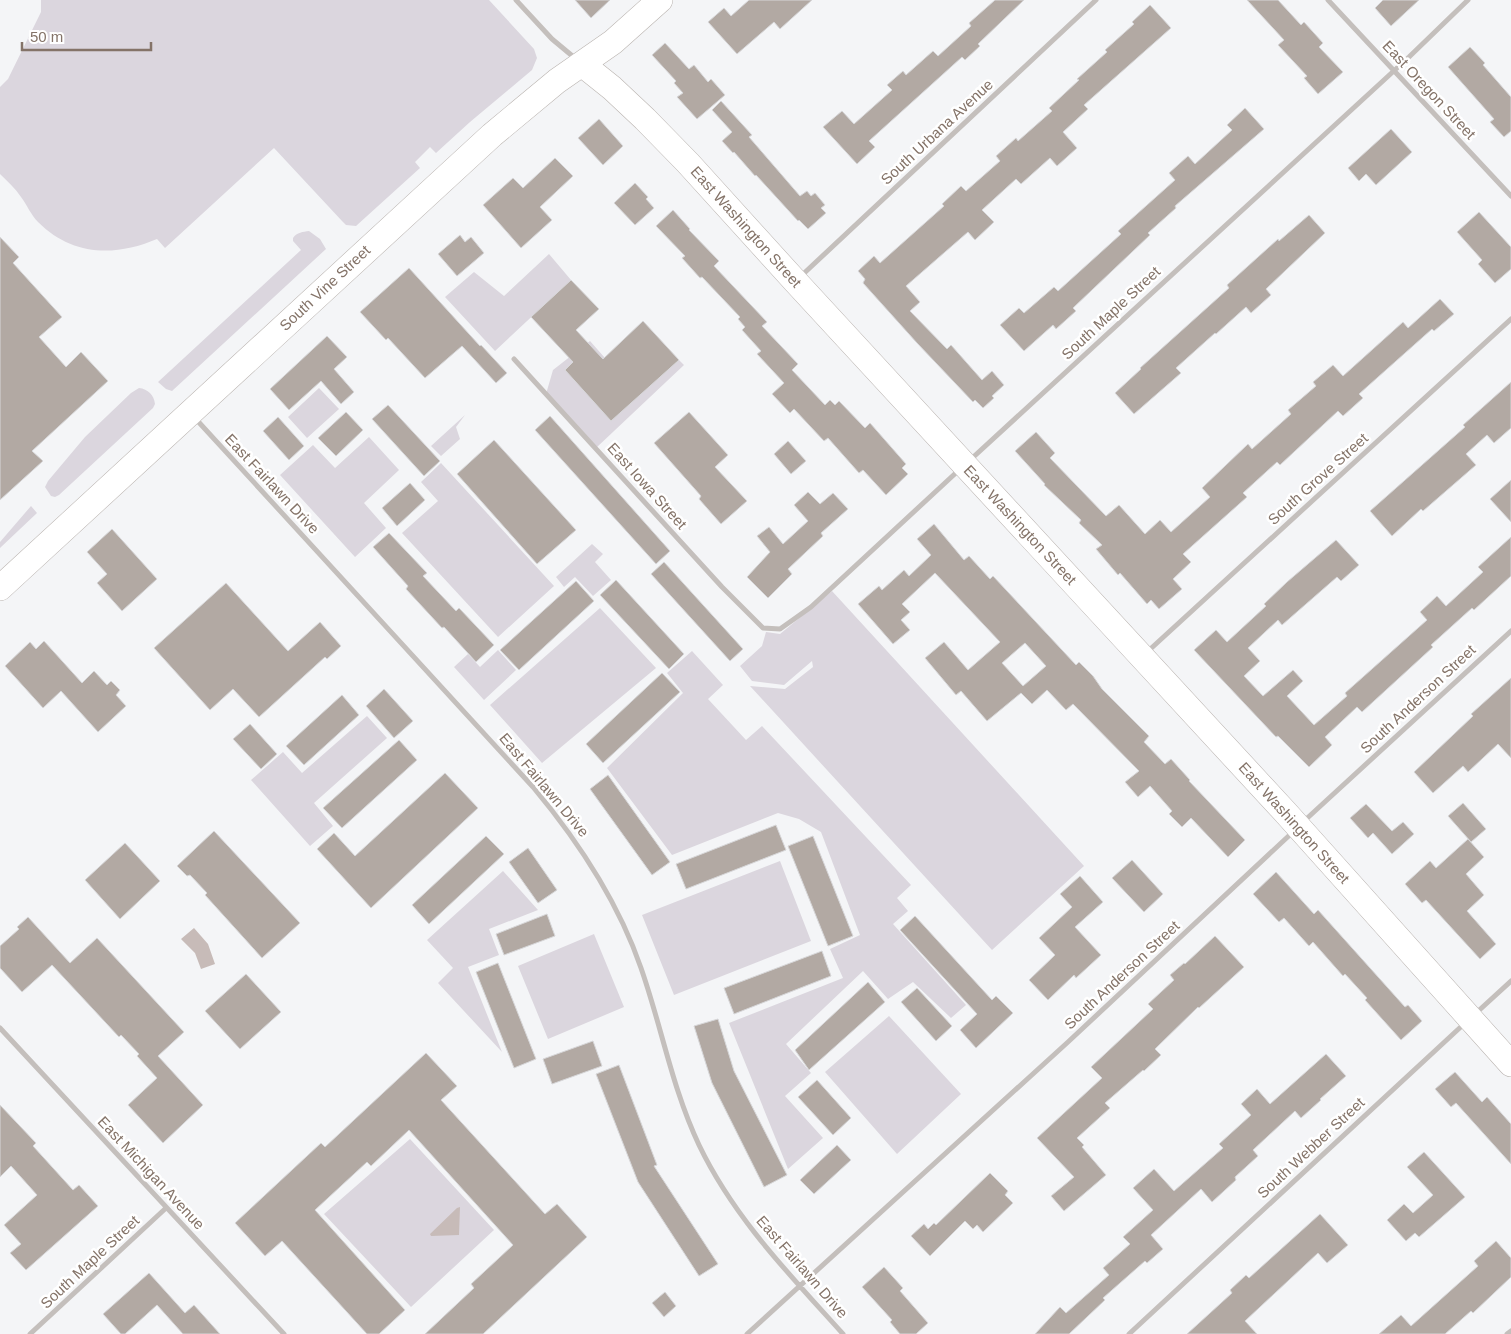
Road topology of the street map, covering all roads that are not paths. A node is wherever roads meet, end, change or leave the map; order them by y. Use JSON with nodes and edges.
{"nodes":[{"id":1,"x":516,"y":0,"type":"edge"},
{"id":2,"x":660,"y":0,"type":"edge"},
{"id":3,"x":1096,"y":0,"type":"edge"},
{"id":4,"x":1328,"y":0,"type":"edge"},
{"id":5,"x":1468,"y":0,"type":"edge"},
{"id":6,"x":582,"y":64,"type":"junction"},
{"id":7,"x":1393,"y":70,"type":"junction"},
{"id":8,"x":1511,"y":196,"type":"edge"},
{"id":9,"x":795,"y":281,"type":"junction"},
{"id":10,"x":1511,"y":319,"type":"edge"},
{"id":11,"x":514,"y":359,"type":"dead end"},
{"id":12,"x":190,"y":414,"type":"junction"},
{"id":13,"x":964,"y":465,"type":"junction"},
{"id":14,"x":0,"y":588,"type":"edge"},
{"id":15,"x":763,"y":628,"type":"joint"},
{"id":16,"x":1511,"y":631,"type":"edge"},
{"id":17,"x":1142,"y":657,"type":"junction"},
{"id":18,"x":1298,"y":827,"type":"junction"},
{"id":19,"x":1511,"y":981,"type":"edge"},
{"id":20,"x":1470,"y":1018,"type":"junction"},
{"id":21,"x":0,"y":1028,"type":"edge"},
{"id":22,"x":1511,"y":1064,"type":"edge"},
{"id":23,"x":166,"y":1208,"type":"junction"},
{"id":24,"x":800,"y":1287,"type":"junction"},
{"id":25,"x":1511,"y":1331,"type":"edge"},
{"id":26,"x":30,"y":1334,"type":"edge"},
{"id":27,"x":284,"y":1334,"type":"edge"},
{"id":28,"x":747,"y":1334,"type":"edge"},
{"id":29,"x":843,"y":1334,"type":"edge"},
{"id":30,"x":1128,"y":1334,"type":"edge"},
{"id":31,"x":1508,"y":1334,"type":"edge"}],
"edges":[{"from":1,"to":6,"type":"street","name":"East Washington Street"},
{"from":2,"to":6,"type":"main road","name":"South Vine Street"},
{"from":3,"to":9,"type":"street","name":"South Urbana Avenue"},
{"from":4,"to":7,"type":"street","name":"East Oregon Street"},
{"from":5,"to":7,"type":"street","name":"South Maple Street"},
{"from":6,"to":9,"type":"main road","name":"East Washington Street"},
{"from":6,"to":12,"type":"main road","name":"South Vine Street"},
{"from":7,"to":8,"type":"street","name":"East Oregon Street"},
{"from":7,"to":13,"type":"street","name":"South Maple Street"},
{"from":9,"to":13,"type":"main road","name":"East Washington Street"},
{"from":10,"to":17,"type":"street","name":"South Grove Street"},
{"from":11,"to":15,"type":"street","name":"East Iowa Street"},
{"from":12,"to":14,"type":"main road","name":"South Vine Street"},
{"from":12,"to":24,"type":"street","name":"East Fairlawn Drive"},
{"from":13,"to":15,"type":"street","name":"South Maple Street"},
{"from":13,"to":17,"type":"main road","name":"East Washington Street"},
{"from":16,"to":18,"type":"street","name":"South Anderson Street"},
{"from":17,"to":18,"type":"main road","name":"East Washington Street"},
{"from":18,"to":20,"type":"main road","name":"East Washington Street"},
{"from":18,"to":24,"type":"street","name":"South Anderson Street"},
{"from":19,"to":20,"type":"street","name":"South Webber Street"},
{"from":20,"to":22,"type":"main road","name":"East Washington Street"},
{"from":20,"to":30,"type":"street","name":"South Webber Street"},
{"from":21,"to":23,"type":"street","name":"East Michigan Avenue"},
{"from":23,"to":26,"type":"street","name":"South Maple Street"},
{"from":23,"to":27,"type":"street","name":"East Michigan Avenue"},
{"from":24,"to":28,"type":"street","name":"South Anderson Street"},
{"from":24,"to":29,"type":"street","name":"East Fairlawn Drive"},
{"from":25,"to":31,"type":"street"}]}
